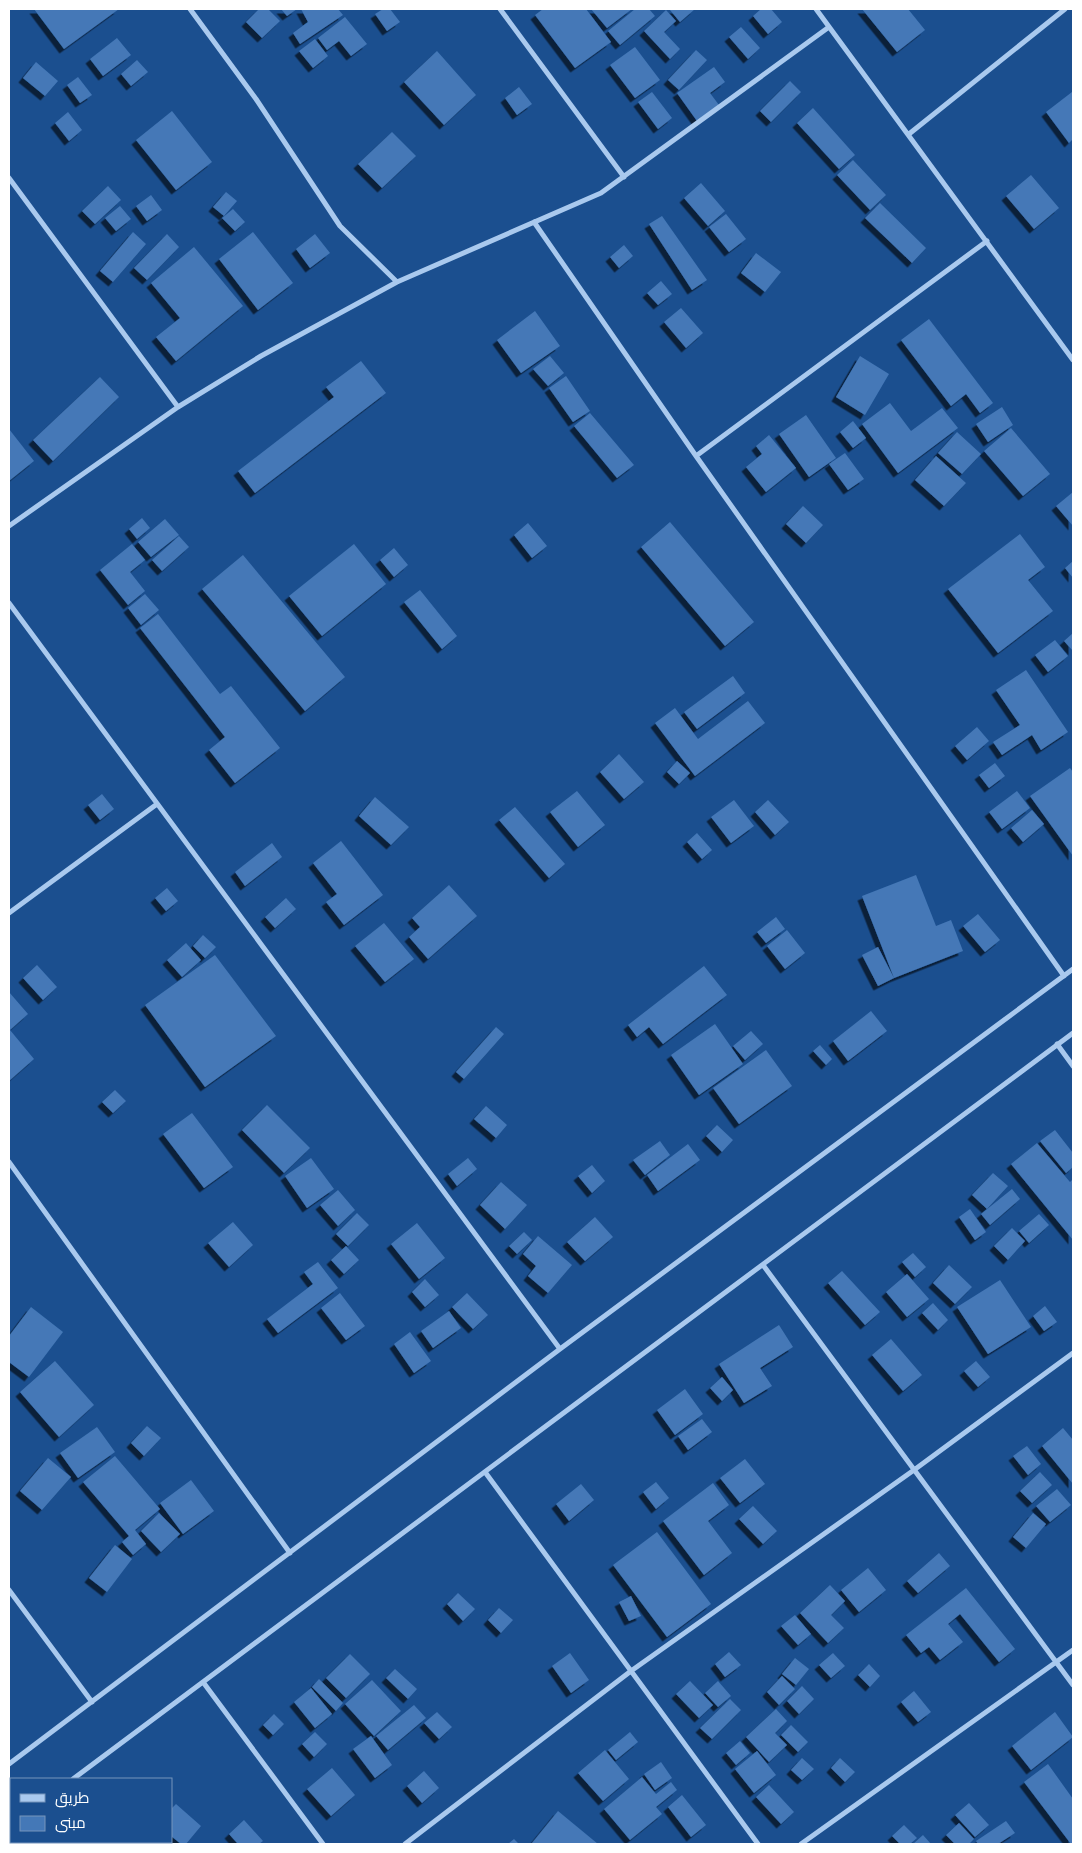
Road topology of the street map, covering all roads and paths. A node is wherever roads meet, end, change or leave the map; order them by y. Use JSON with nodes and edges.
{"nodes":[{"id":1,"x":190,"y":9,"type":"edge"},
{"id":2,"x":500,"y":9,"type":"edge"},
{"id":3,"x":816,"y":9,"type":"edge"},
{"id":4,"x":1065,"y":9,"type":"edge"},
{"id":5,"x":829,"y":27,"type":"junction"},
{"id":6,"x":909,"y":134,"type":"junction"},
{"id":7,"x":624,"y":177,"type":"junction"},
{"id":8,"x":9,"y":178,"type":"edge"},
{"id":9,"x":534,"y":222,"type":"junction"},
{"id":10,"x":987,"y":241,"type":"junction"},
{"id":11,"x":397,"y":282,"type":"junction"},
{"id":12,"x":1073,"y":360,"type":"edge"},
{"id":13,"x":178,"y":407,"type":"junction"},
{"id":14,"x":696,"y":456,"type":"junction"},
{"id":15,"x":9,"y":526,"type":"edge"},
{"id":16,"x":9,"y":603,"type":"edge"},
{"id":17,"x":157,"y":804,"type":"junction"},
{"id":18,"x":9,"y":913,"type":"edge"},
{"id":19,"x":1073,"y":969,"type":"edge"},
{"id":20,"x":1064,"y":976,"type":"junction"},
{"id":21,"x":1073,"y":1032,"type":"edge"},
{"id":22,"x":1057,"y":1044,"type":"junction"},
{"id":23,"x":1073,"y":1066,"type":"edge"},
{"id":24,"x":9,"y":1162,"type":"edge"},
{"id":25,"x":763,"y":1264,"type":"junction"},
{"id":26,"x":560,"y":1350,"type":"junction"},
{"id":27,"x":1073,"y":1353,"type":"edge"},
{"id":28,"x":914,"y":1470,"type":"junction"},
{"id":29,"x":485,"y":1472,"type":"junction"},
{"id":30,"x":290,"y":1553,"type":"junction"},
{"id":31,"x":9,"y":1590,"type":"edge"},
{"id":32,"x":1073,"y":1650,"type":"edge"},
{"id":33,"x":1056,"y":1662,"type":"junction"},
{"id":34,"x":631,"y":1671,"type":"junction"},
{"id":35,"x":203,"y":1682,"type":"junction"},
{"id":36,"x":1073,"y":1685,"type":"edge"},
{"id":37,"x":92,"y":1702,"type":"junction"},
{"id":38,"x":9,"y":1764,"type":"edge"},
{"id":39,"x":74,"y":1778,"type":"edge"},
{"id":40,"x":323,"y":1844,"type":"edge"},
{"id":41,"x":404,"y":1844,"type":"edge"},
{"id":42,"x":758,"y":1844,"type":"edge"},
{"id":43,"x":801,"y":1844,"type":"edge"}],
"edges":[{"from":1,"to":11,"type":"street"},
{"from":2,"to":7,"type":"street"},
{"from":3,"to":5,"type":"street"},
{"from":4,"to":6,"type":"street"},
{"from":5,"to":6,"type":"street"},
{"from":5,"to":7,"type":"street"},
{"from":6,"to":10,"type":"street"},
{"from":7,"to":9,"type":"street"},
{"from":8,"to":13,"type":"street"},
{"from":9,"to":11,"type":"street"},
{"from":9,"to":14,"type":"street"},
{"from":10,"to":12,"type":"street"},
{"from":10,"to":14,"type":"street"},
{"from":11,"to":13,"type":"street"},
{"from":13,"to":15,"type":"street"},
{"from":14,"to":20,"type":"street"},
{"from":16,"to":17,"type":"street"},
{"from":17,"to":18,"type":"street"},
{"from":17,"to":26,"type":"street"},
{"from":19,"to":20,"type":"street"},
{"from":20,"to":26,"type":"street"},
{"from":21,"to":22,"type":"street"},
{"from":22,"to":23,"type":"street"},
{"from":22,"to":25,"type":"street"},
{"from":24,"to":30,"type":"street"},
{"from":25,"to":28,"type":"street"},
{"from":25,"to":29,"type":"street"},
{"from":26,"to":30,"type":"street"},
{"from":27,"to":28,"type":"street"},
{"from":28,"to":33,"type":"street"},
{"from":28,"to":34,"type":"street"},
{"from":29,"to":34,"type":"street"},
{"from":29,"to":35,"type":"street"},
{"from":30,"to":37,"type":"street"},
{"from":31,"to":37,"type":"street"},
{"from":32,"to":33,"type":"street"},
{"from":33,"to":36,"type":"street"},
{"from":33,"to":43,"type":"street"},
{"from":34,"to":41,"type":"street"},
{"from":34,"to":42,"type":"street"},
{"from":35,"to":39,"type":"street"},
{"from":35,"to":40,"type":"street"},
{"from":37,"to":38,"type":"street"}]}
